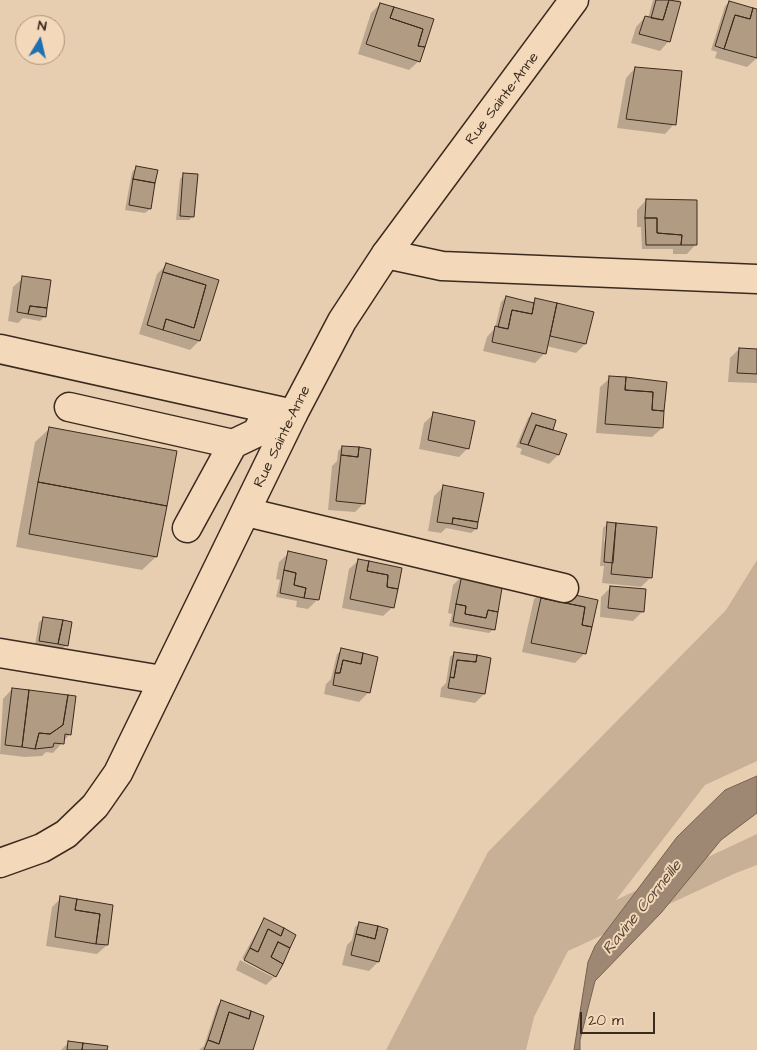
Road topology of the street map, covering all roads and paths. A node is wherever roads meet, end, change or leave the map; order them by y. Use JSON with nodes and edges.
{"nodes":[{"id":1,"x":574,"y":0,"type":"edge"},
{"id":2,"x":386,"y":254,"type":"junction"},
{"id":3,"x":757,"y":279,"type":"edge"},
{"id":4,"x":0,"y":349,"type":"edge"},
{"id":5,"x":69,"y":407,"type":"dead end"},
{"id":6,"x":282,"y":412,"type":"junction"},
{"id":7,"x":233,"y":444,"type":"junction"},
{"id":8,"x":246,"y":512,"type":"junction"},
{"id":9,"x":187,"y":528,"type":"dead end"},
{"id":10,"x":564,"y":588,"type":"dead end"},
{"id":11,"x":0,"y":653,"type":"edge"},
{"id":12,"x":162,"y":680,"type":"junction"},
{"id":13,"x":0,"y":863,"type":"edge"}],
"edges":[{"from":1,"to":2,"type":"main road","name":"Rue Sainte-Anne"},
{"from":2,"to":3,"type":"main road"},
{"from":2,"to":6,"type":"main road","name":"Rue Sainte-Anne"},
{"from":4,"to":6,"type":"main road"},
{"from":5,"to":7,"type":"main road"},
{"from":6,"to":7,"type":"main road"},
{"from":6,"to":8,"type":"main road","name":"Rue Sainte-Anne"},
{"from":7,"to":9,"type":"main road"},
{"from":8,"to":10,"type":"main road"},
{"from":8,"to":12,"type":"main road","name":"Rue Sainte-Anne"},
{"from":11,"to":12,"type":"main road"},
{"from":12,"to":13,"type":"main road","name":"Rue Sainte-Anne"}]}
